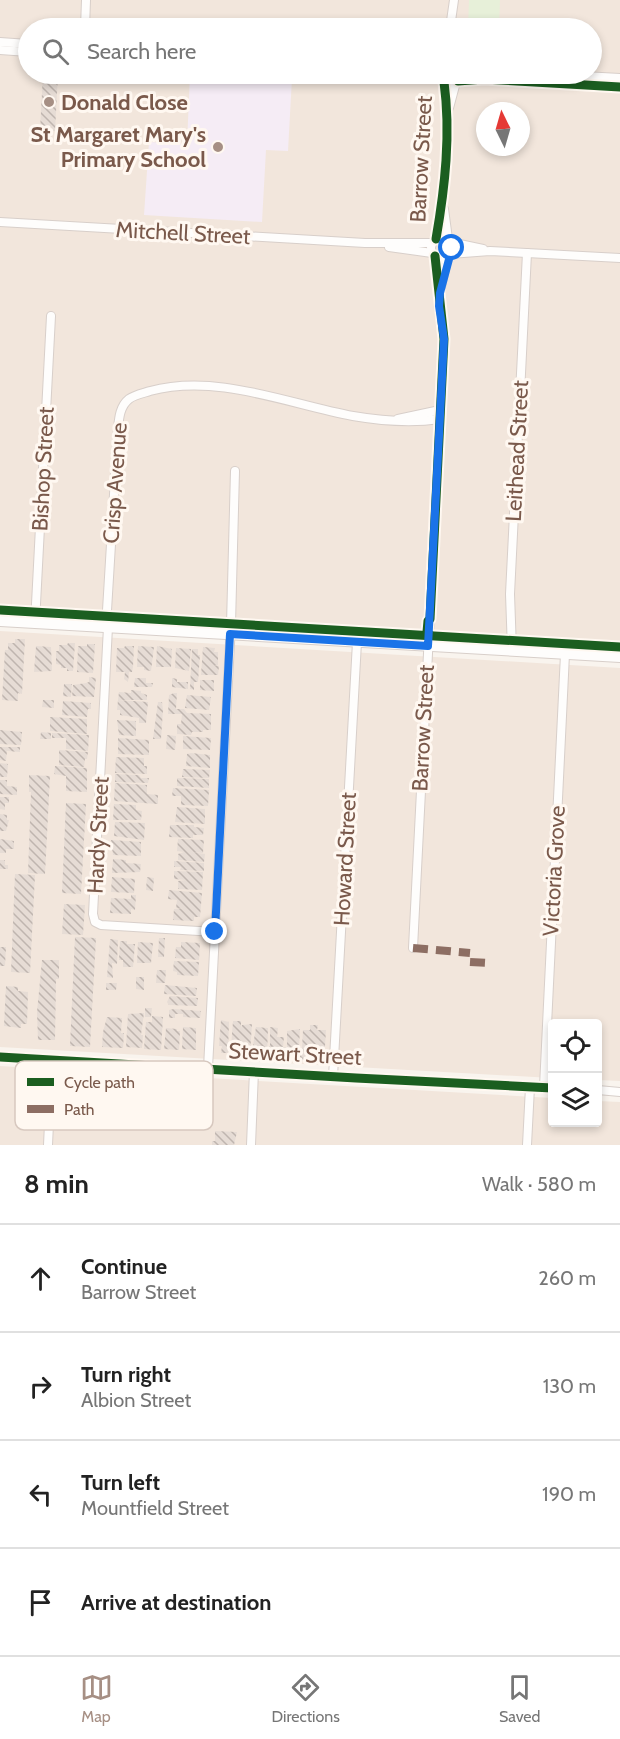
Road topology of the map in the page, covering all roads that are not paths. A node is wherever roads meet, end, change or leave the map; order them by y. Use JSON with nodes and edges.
{"nodes":[{"id":1,"x":86,"y":0,"type":"edge"},
{"id":2,"x":454,"y":0,"type":"edge"},
{"id":3,"x":85,"y":18,"type":"edge"},
{"id":4,"x":453,"y":18,"type":"edge"},
{"id":5,"x":0,"y":42,"type":"edge"},
{"id":6,"x":18,"y":43,"type":"edge"},
{"id":7,"x":0,"y":51,"type":"edge"},
{"id":8,"x":18,"y":52,"type":"edge"},
{"id":9,"x":602,"y":77,"type":"edge"},
{"id":10,"x":620,"y":78,"type":"edge"},
{"id":11,"x":442,"y":84,"type":"edge"},
{"id":12,"x":457,"y":84,"type":"edge"},
{"id":13,"x":569,"y":84,"type":"edge"},
{"id":14,"x":620,"y":87,"type":"edge"},
{"id":15,"x":448,"y":114,"type":"junction"},
{"id":16,"x":443,"y":199,"type":"junction"},
{"id":17,"x":0,"y":222,"type":"edge"},
{"id":18,"x":434,"y":241,"type":"junction"},
{"id":19,"x":449,"y":241,"type":"junction"},
{"id":20,"x":365,"y":243,"type":"junction"},
{"id":21,"x":490,"y":251,"type":"junction"},
{"id":22,"x":527,"y":253,"type":"junction"},
{"id":23,"x":434,"y":255,"type":"junction"},
{"id":24,"x":449,"y":255,"type":"junction"},
{"id":25,"x":620,"y":258,"type":"edge"},
{"id":26,"x":440,"y":293,"type":"junction"},
{"id":27,"x":51,"y":316,"type":"dead end"},
{"id":28,"x":440,"y":414,"type":"junction"},
{"id":29,"x":236,"y":471,"type":"dead end"},
{"id":30,"x":0,"y":621,"type":"edge"},
{"id":31,"x":35,"y":623,"type":"junction"},
{"id":32,"x":107,"y":627,"type":"junction"},
{"id":33,"x":230,"y":634,"type":"junction"},
{"id":34,"x":429,"y":640,"type":"junction"},
{"id":35,"x":357,"y":642,"type":"junction"},
{"id":36,"x":512,"y":650,"type":"junction"},
{"id":37,"x":565,"y":654,"type":"junction"},
{"id":38,"x":620,"y":657,"type":"edge"},
{"id":39,"x":215,"y":932,"type":"junction"},
{"id":40,"x":413,"y":948,"type":"dead end"},
{"id":41,"x":0,"y":1057,"type":"edge"},
{"id":42,"x":52,"y":1060,"type":"joint"},
{"id":43,"x":72,"y":1061,"type":"edge"},
{"id":44,"x":208,"y":1061,"type":"edge"},
{"id":45,"x":213,"y":1068,"type":"edge"},
{"id":46,"x":254,"y":1071,"type":"junction"},
{"id":47,"x":549,"y":1073,"type":"edge"},
{"id":48,"x":333,"y":1077,"type":"junction"},
{"id":49,"x":530,"y":1087,"type":"junction"},
{"id":50,"x":548,"y":1088,"type":"edge"},
{"id":51,"x":602,"y":1090,"type":"edge"},
{"id":52,"x":620,"y":1092,"type":"edge"},
{"id":53,"x":49,"y":1130,"type":"edge"},
{"id":54,"x":48,"y":1145,"type":"edge"},
{"id":55,"x":251,"y":1145,"type":"edge"},
{"id":56,"x":527,"y":1145,"type":"edge"}],
"edges":[{"from":1,"to":3,"type":"street"},
{"from":2,"to":4,"type":"street"},
{"from":5,"to":6,"type":"street"},
{"from":7,"to":8,"type":"street"},
{"from":9,"to":10,"type":"street"},
{"from":11,"to":15,"type":"street","name":"Barrow Street"},
{"from":12,"to":15,"type":"street","name":"Barrow Street"},
{"from":13,"to":14,"type":"street"},
{"from":15,"to":16,"type":"street","name":"Barrow Street"},
{"from":16,"to":18,"type":"street","name":"Barrow Street"},
{"from":16,"to":19,"type":"street","name":"Barrow Street"},
{"from":17,"to":20,"type":"street","name":"Mitchell Street"},
{"from":18,"to":19,"type":"street"},
{"from":18,"to":20,"type":"street","name":"Mitchell Street"},
{"from":18,"to":23,"type":"street"},
{"from":19,"to":21,"type":"street"},
{"from":19,"to":24,"type":"street"},
{"from":20,"to":23,"type":"street","name":"Mitchell Street"},
{"from":21,"to":22,"type":"street"},
{"from":21,"to":24,"type":"street"},
{"from":22,"to":25,"type":"street"},
{"from":22,"to":36,"type":"street","name":"Leithead Street"},
{"from":23,"to":24,"type":"street"},
{"from":23,"to":26,"type":"street","name":"Barrow Street"},
{"from":24,"to":26,"type":"street","name":"Barrow Street"},
{"from":26,"to":28,"type":"street","name":"Barrow Street"},
{"from":27,"to":31,"type":"street","name":"Bishop Street"},
{"from":28,"to":32,"type":"street","name":"Crisp Avenue"},
{"from":28,"to":34,"type":"street","name":"Barrow Street"},
{"from":29,"to":33,"type":"street"},
{"from":30,"to":31,"type":"street"},
{"from":31,"to":32,"type":"street"},
{"from":32,"to":33,"type":"street"},
{"from":32,"to":39,"type":"street","name":"Hardy Street"},
{"from":33,"to":35,"type":"street"},
{"from":33,"to":39,"type":"street"},
{"from":34,"to":35,"type":"street"},
{"from":34,"to":36,"type":"street"},
{"from":34,"to":40,"type":"street","name":"Barrow Street"},
{"from":35,"to":48,"type":"street","name":"Howard Street"},
{"from":36,"to":37,"type":"street"},
{"from":37,"to":38,"type":"street"},
{"from":37,"to":47,"type":"street","name":"Victoria Grove"},
{"from":39,"to":44,"type":"street"},
{"from":41,"to":42,"type":"street","name":"Stewart Street"},
{"from":42,"to":43,"type":"street","name":"Stewart Street"},
{"from":45,"to":46,"type":"street","name":"Stewart Street"},
{"from":46,"to":48,"type":"street","name":"Stewart Street"},
{"from":46,"to":55,"type":"street"},
{"from":48,"to":49,"type":"street","name":"Stewart Street"},
{"from":49,"to":50,"type":"street","name":"Stewart Street"},
{"from":49,"to":56,"type":"street"},
{"from":51,"to":52,"type":"street"},
{"from":53,"to":54,"type":"street"}]}
